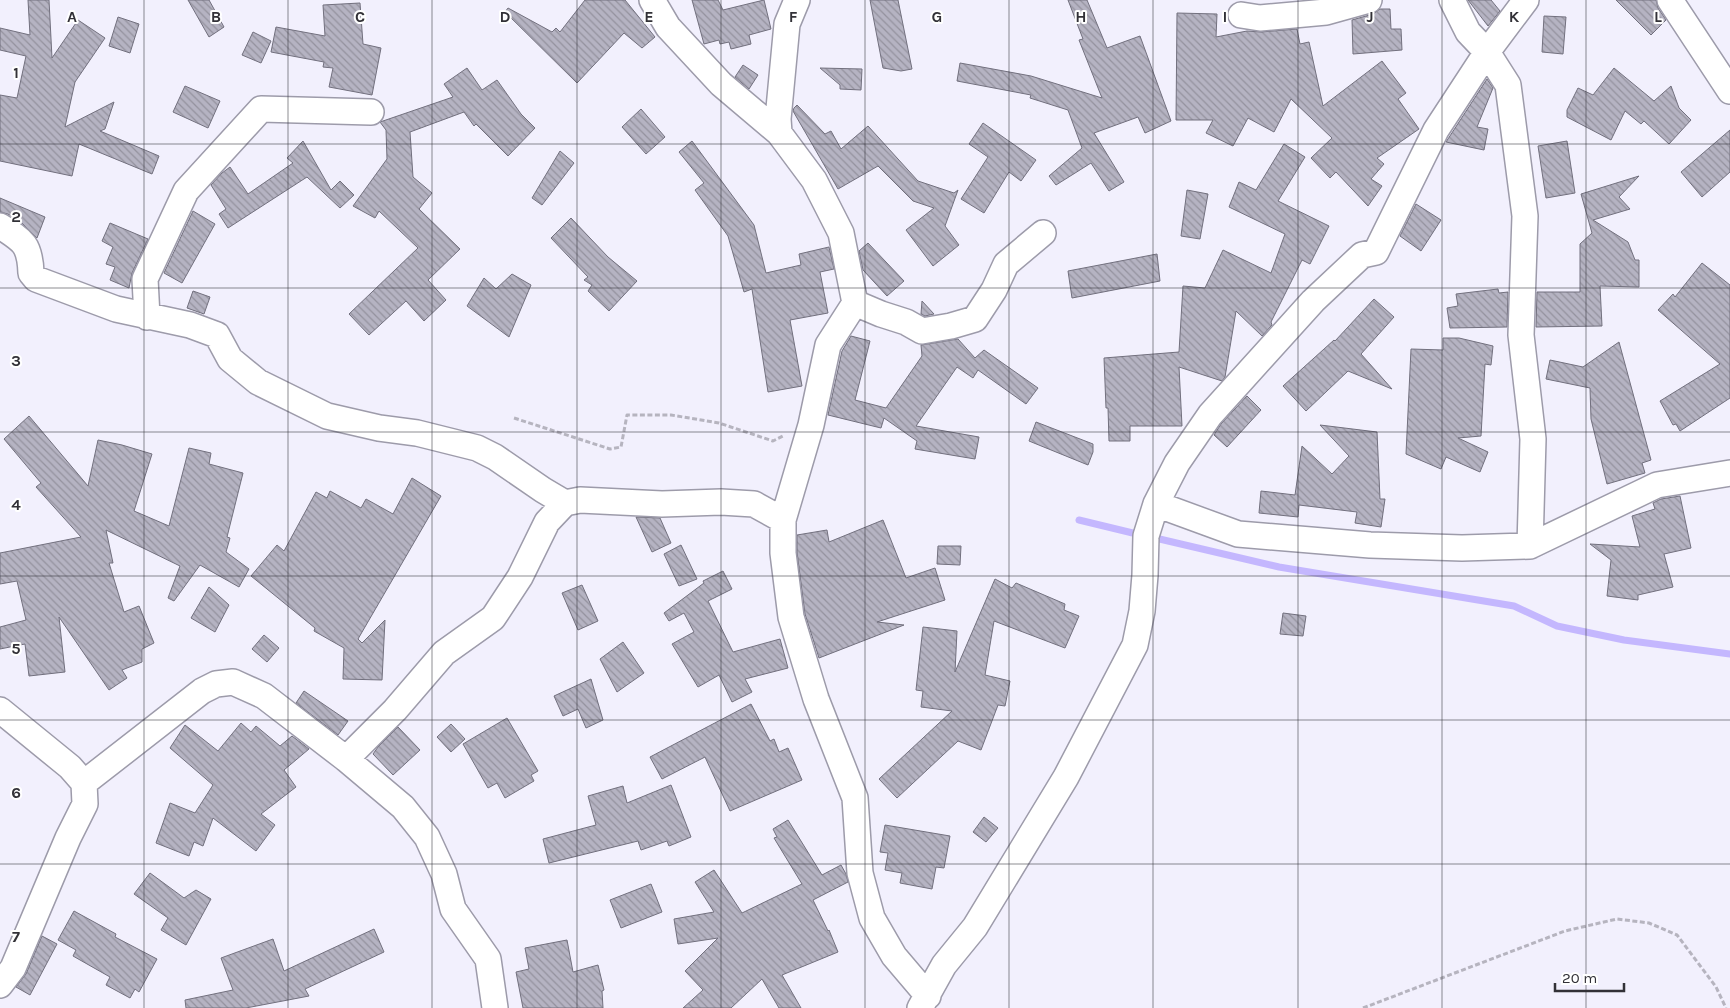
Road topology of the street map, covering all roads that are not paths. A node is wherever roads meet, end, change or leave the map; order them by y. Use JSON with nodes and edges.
{"nodes":[{"id":1,"x":652,"y":0,"type":"edge"},
{"id":2,"x":797,"y":0,"type":"edge"},
{"id":3,"x":1369,"y":0,"type":"edge"},
{"id":4,"x":1452,"y":0,"type":"edge"},
{"id":5,"x":1526,"y":0,"type":"edge"},
{"id":6,"x":1670,"y":0,"type":"edge"},
{"id":7,"x":1241,"y":15,"type":"dead end"},
{"id":8,"x":1487,"y":52,"type":"junction"},
{"id":9,"x":1730,"y":91,"type":"edge"},
{"id":10,"x":372,"y":112,"type":"dead end"},
{"id":11,"x":780,"y":132,"type":"junction"},
{"id":12,"x":0,"y":226,"type":"edge"},
{"id":13,"x":1043,"y":232,"type":"dead end"},
{"id":14,"x":855,"y":303,"type":"junction"},
{"id":15,"x":147,"y":317,"type":"junction"},
{"id":16,"x":1730,"y":473,"type":"edge"},
{"id":17,"x":565,"y":503,"type":"junction"},
{"id":18,"x":1156,"y":504,"type":"junction"},
{"id":19,"x":783,"y":520,"type":"junction"},
{"id":20,"x":1530,"y":546,"type":"junction"},
{"id":21,"x":0,"y":710,"type":"edge"},
{"id":22,"x":346,"y":759,"type":"junction"},
{"id":23,"x":84,"y":783,"type":"junction"},
{"id":24,"x":0,"y":985,"type":"edge"},
{"id":25,"x":924,"y":1002,"type":"edge"},
{"id":26,"x":495,"y":1008,"type":"edge"}],
"edges":[{"from":1,"to":11,"type":"street"},
{"from":2,"to":11,"type":"street"},
{"from":3,"to":7,"type":"street"},
{"from":4,"to":8,"type":"street"},
{"from":5,"to":8,"type":"street"},
{"from":6,"to":9,"type":"street"},
{"from":8,"to":18,"type":"street"},
{"from":8,"to":20,"type":"street"},
{"from":10,"to":15,"type":"street"},
{"from":11,"to":14,"type":"street"},
{"from":12,"to":15,"type":"street"},
{"from":13,"to":14,"type":"street"},
{"from":14,"to":19,"type":"street"},
{"from":15,"to":17,"type":"street"},
{"from":16,"to":20,"type":"street"},
{"from":17,"to":19,"type":"street"},
{"from":17,"to":22,"type":"street"},
{"from":18,"to":20,"type":"street"},
{"from":18,"to":25,"type":"street"},
{"from":19,"to":25,"type":"street"},
{"from":21,"to":23,"type":"street"},
{"from":22,"to":23,"type":"street"},
{"from":22,"to":26,"type":"street"},
{"from":23,"to":24,"type":"street"}]}
